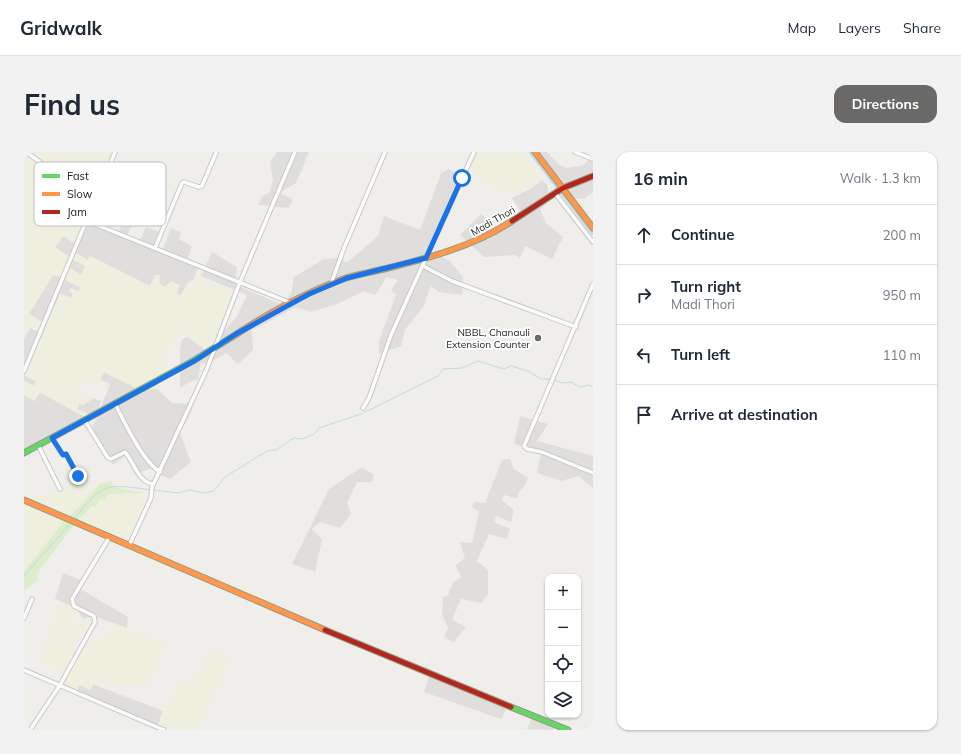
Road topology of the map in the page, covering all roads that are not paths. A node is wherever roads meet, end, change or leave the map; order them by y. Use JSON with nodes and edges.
{"nodes":[{"id":1,"x":26,"y":152,"type":"edge"},
{"id":2,"x":115,"y":152,"type":"edge"},
{"id":3,"x":296,"y":152,"type":"edge"},
{"id":4,"x":385,"y":152,"type":"edge"},
{"id":5,"x":474,"y":152,"type":"edge"},
{"id":6,"x":535,"y":152,"type":"edge"},
{"id":7,"x":575,"y":152,"type":"edge"},
{"id":8,"x":216,"y":153,"type":"edge"},
{"id":9,"x":593,"y":158,"type":"edge"},
{"id":10,"x":40,"y":162,"type":"edge"},
{"id":11,"x":111,"y":162,"type":"edge"},
{"id":12,"x":593,"y":176,"type":"edge"},
{"id":13,"x":560,"y":190,"type":"junction"},
{"id":14,"x":166,"y":222,"type":"edge"},
{"id":15,"x":85,"y":226,"type":"edge"},
{"id":16,"x":100,"y":226,"type":"edge"},
{"id":17,"x":164,"y":226,"type":"edge"},
{"id":18,"x":593,"y":228,"type":"edge"},
{"id":19,"x":593,"y":242,"type":"edge"},
{"id":20,"x":155,"y":248,"type":"junction"},
{"id":21,"x":426,"y":258,"type":"junction"},
{"id":22,"x":423,"y":266,"type":"junction"},
{"id":23,"x":240,"y":282,"type":"junction"},
{"id":24,"x":331,"y":284,"type":"junction"},
{"id":25,"x":593,"y":284,"type":"edge"},
{"id":26,"x":292,"y":304,"type":"junction"},
{"id":27,"x":576,"y":328,"type":"junction"},
{"id":28,"x":213,"y":350,"type":"junction"},
{"id":29,"x":24,"y":371,"type":"edge"},
{"id":30,"x":114,"y":404,"type":"junction"},
{"id":31,"x":362,"y":408,"type":"dead end"},
{"id":32,"x":85,"y":421,"type":"junction"},
{"id":33,"x":52,"y":438,"type":"junction"},
{"id":34,"x":38,"y":446,"type":"junction"},
{"id":35,"x":24,"y":453,"type":"edge"},
{"id":36,"x":160,"y":472,"type":"junction"},
{"id":37,"x":593,"y":474,"type":"edge"},
{"id":38,"x":78,"y":476,"type":"dead end"},
{"id":39,"x":152,"y":485,"type":"junction"},
{"id":40,"x":60,"y":489,"type":"dead end"},
{"id":41,"x":24,"y":500,"type":"edge"},
{"id":42,"x":109,"y":538,"type":"junction"},
{"id":43,"x":129,"y":546,"type":"junction"},
{"id":44,"x":32,"y":599,"type":"dead end"},
{"id":45,"x":24,"y":618,"type":"edge"},
{"id":46,"x":24,"y":670,"type":"edge"},
{"id":47,"x":60,"y":685,"type":"junction"},
{"id":48,"x":30,"y":730,"type":"edge"},
{"id":49,"x":164,"y":730,"type":"edge"},
{"id":50,"x":568,"y":730,"type":"edge"}],
"edges":[{"from":1,"to":10,"type":"street"},
{"from":2,"to":11,"type":"street"},
{"from":3,"to":23,"type":"street"},
{"from":4,"to":24,"type":"street"},
{"from":5,"to":21,"type":"street"},
{"from":6,"to":13,"type":"street"},
{"from":7,"to":9,"type":"street"},
{"from":8,"to":14,"type":"street"},
{"from":12,"to":13,"type":"street","name":"Madi Thori"},
{"from":13,"to":18,"type":"street"},
{"from":13,"to":19,"type":"street"},
{"from":13,"to":21,"type":"street","name":"Madi Thori"},
{"from":15,"to":29,"type":"street"},
{"from":16,"to":20,"type":"street"},
{"from":17,"to":20,"type":"street"},
{"from":20,"to":23,"type":"street"},
{"from":21,"to":22,"type":"street"},
{"from":21,"to":24,"type":"street","name":"Madi Thori"},
{"from":22,"to":27,"type":"street"},
{"from":22,"to":31,"type":"street"},
{"from":23,"to":26,"type":"street"},
{"from":23,"to":28,"type":"street"},
{"from":24,"to":26,"type":"street","name":"Madi Thori"},
{"from":25,"to":27,"type":"street"},
{"from":26,"to":28,"type":"street","name":"Madi Thori"},
{"from":27,"to":37,"type":"street"},
{"from":28,"to":30,"type":"street","name":"Madi Thori"},
{"from":28,"to":36,"type":"street"},
{"from":30,"to":32,"type":"street","name":"Madi Thori"},
{"from":30,"to":36,"type":"street"},
{"from":32,"to":33,"type":"street","name":"Madi Thori"},
{"from":32,"to":39,"type":"street"},
{"from":33,"to":34,"type":"street","name":"Madi Thori"},
{"from":33,"to":38,"type":"street"},
{"from":34,"to":35,"type":"street","name":"Madi Thori"},
{"from":34,"to":40,"type":"street"},
{"from":36,"to":39,"type":"street"},
{"from":39,"to":43,"type":"street"},
{"from":41,"to":42,"type":"street"},
{"from":42,"to":43,"type":"street"},
{"from":42,"to":47,"type":"street"},
{"from":43,"to":50,"type":"street"},
{"from":44,"to":45,"type":"street"},
{"from":46,"to":47,"type":"street"},
{"from":47,"to":48,"type":"street"},
{"from":47,"to":49,"type":"street"}]}
